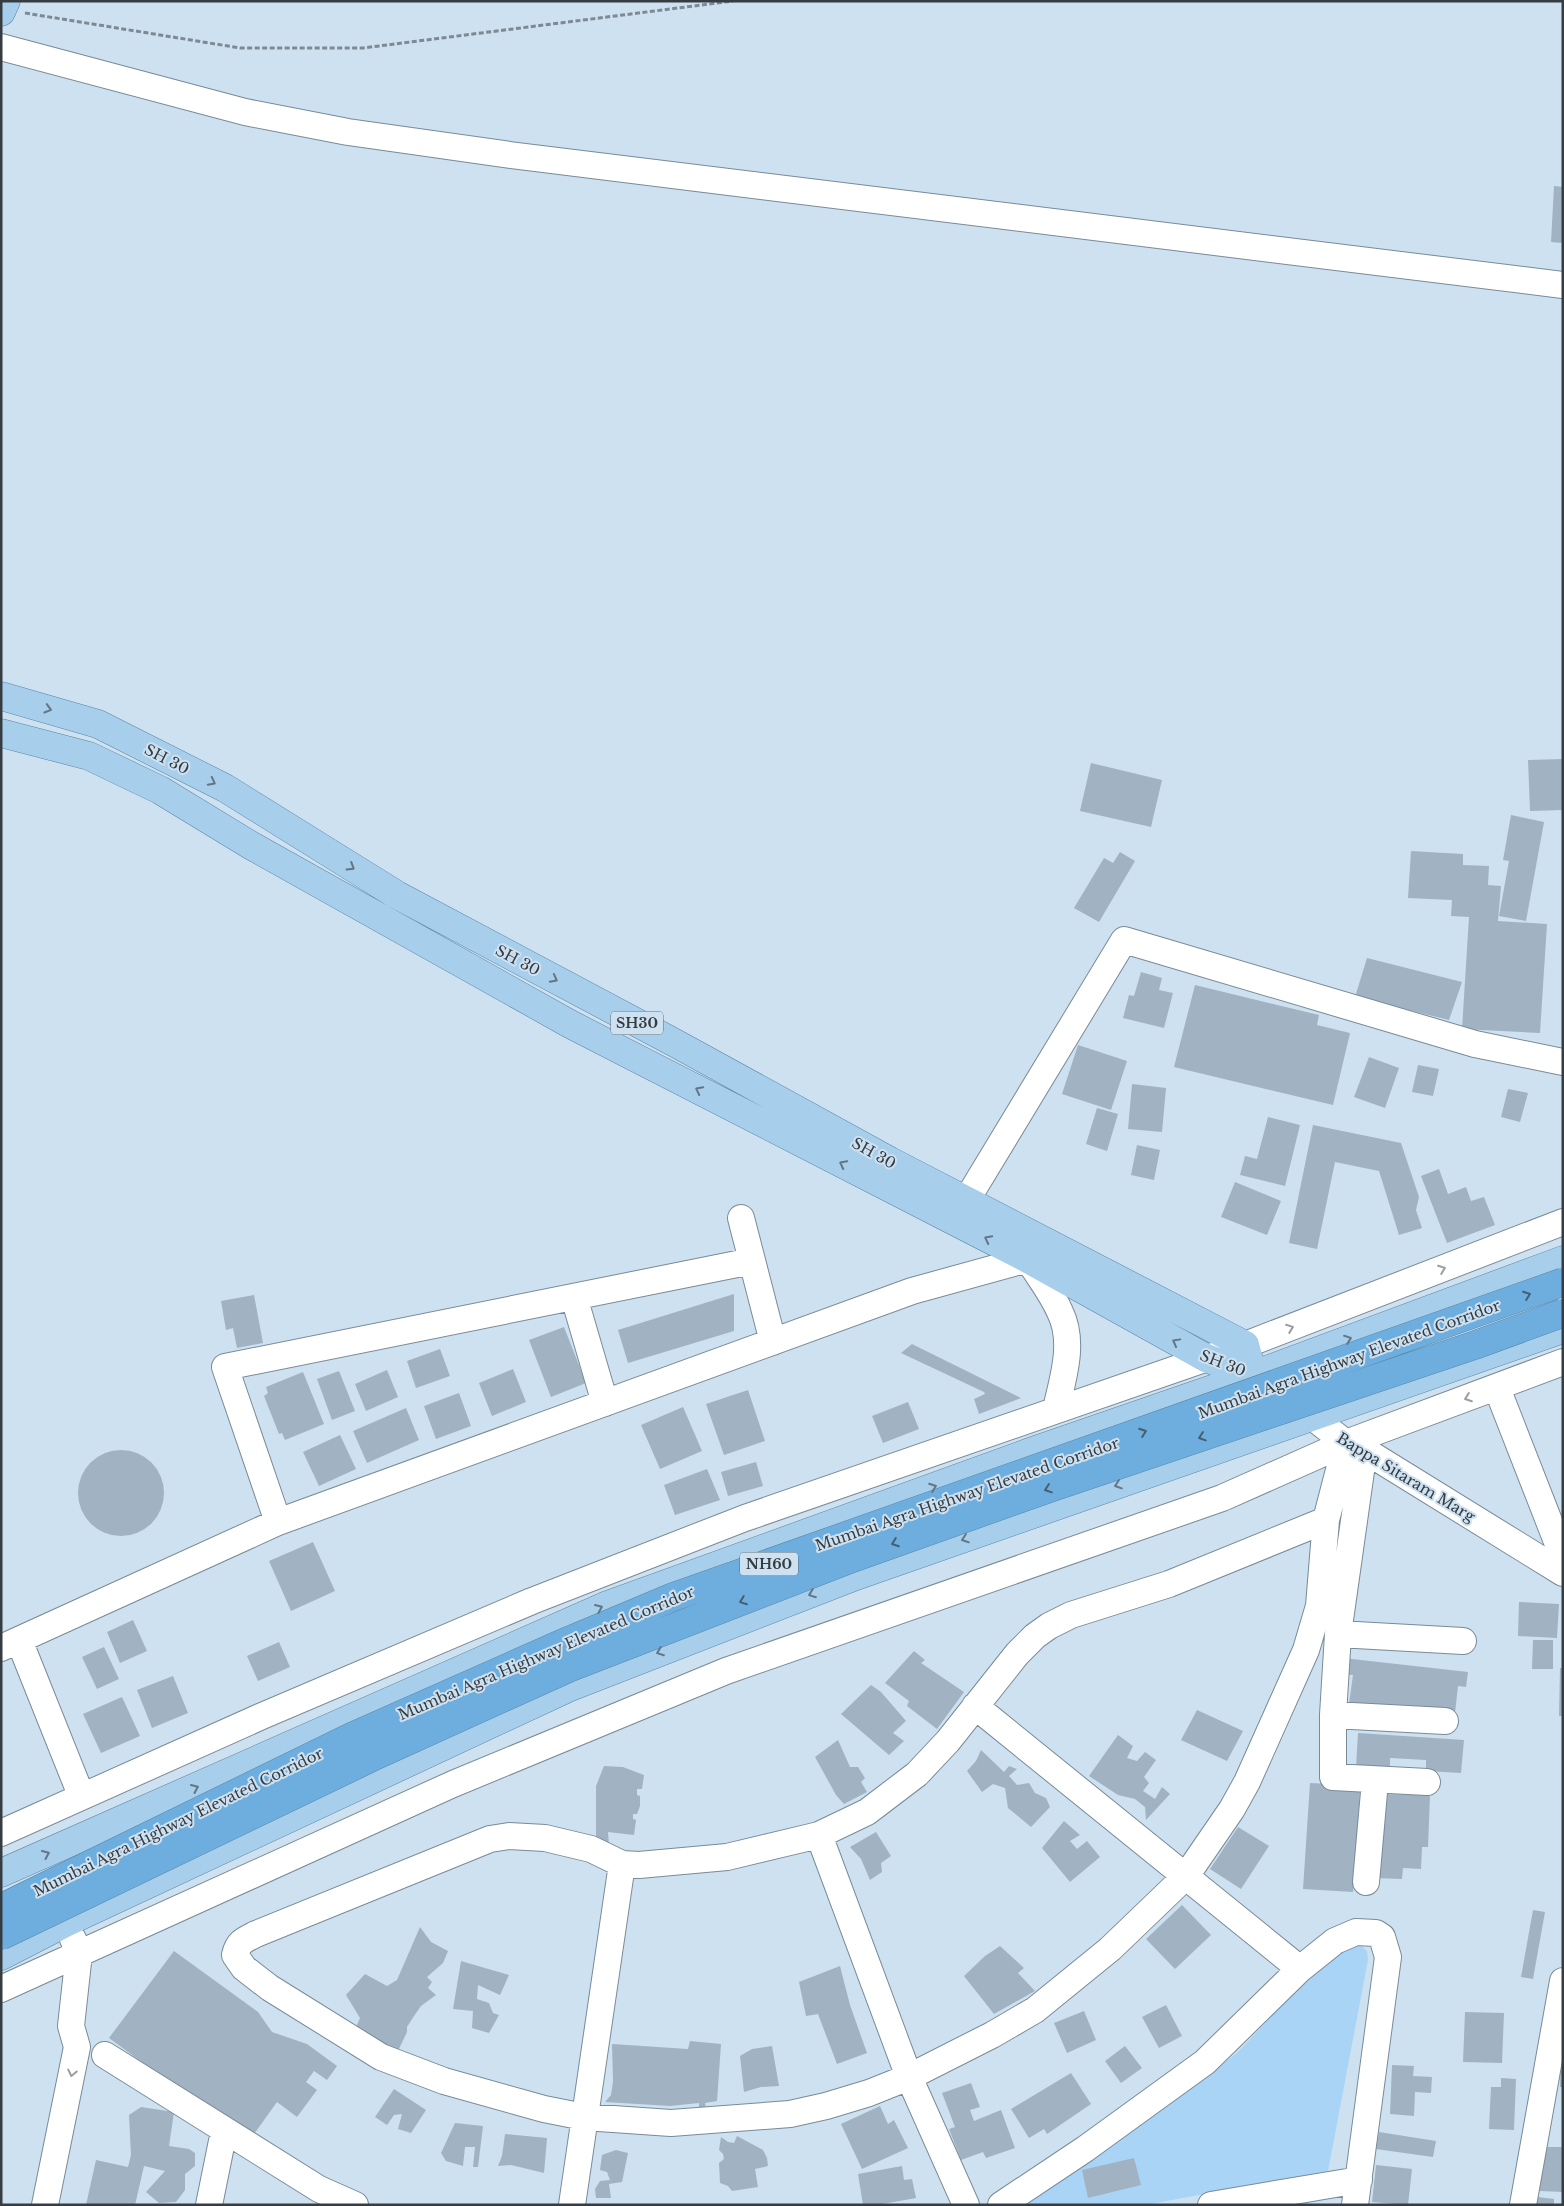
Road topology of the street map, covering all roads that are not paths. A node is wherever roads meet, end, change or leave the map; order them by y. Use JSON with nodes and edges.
{"nodes":[{"id":1,"x":1,"y":47,"type":"edge"},
{"id":2,"x":1563,"y":284,"type":"edge"},
{"id":3,"x":1,"y":696,"type":"edge"},
{"id":4,"x":1,"y":732,"type":"edge"},
{"id":5,"x":118,"y":734,"type":"junction"},
{"id":6,"x":102,"y":763,"type":"junction"},
{"id":7,"x":1563,"y":1062,"type":"edge"},
{"id":8,"x":966,"y":1202,"type":"junction"},
{"id":9,"x":741,"y":1218,"type":"dead end"},
{"id":10,"x":1563,"y":1222,"type":"edge"},
{"id":11,"x":1028,"y":1247,"type":"junction"},
{"id":12,"x":1563,"y":1260,"type":"edge"},
{"id":13,"x":752,"y":1261,"type":"junction"},
{"id":14,"x":1563,"y":1282,"type":"edge"},
{"id":15,"x":574,"y":1297,"type":"junction"},
{"id":16,"x":1563,"y":1313,"type":"edge"},
{"id":17,"x":1563,"y":1329,"type":"edge"},
{"id":18,"x":773,"y":1342,"type":"junction"},
{"id":19,"x":1244,"y":1345,"type":"junction"},
{"id":20,"x":1206,"y":1358,"type":"junction"},
{"id":21,"x":1563,"y":1362,"type":"edge"},
{"id":22,"x":1253,"y":1374,"type":"junction"},
{"id":23,"x":1497,"y":1388,"type":"junction"},
{"id":24,"x":606,"y":1403,"type":"junction"},
{"id":25,"x":1056,"y":1409,"type":"junction"},
{"id":26,"x":1313,"y":1417,"type":"junction"},
{"id":27,"x":1355,"y":1447,"type":"junction"},
{"id":28,"x":1326,"y":1520,"type":"junction"},
{"id":29,"x":278,"y":1522,"type":"junction"},
{"id":30,"x":1563,"y":1558,"type":"edge"},
{"id":31,"x":1563,"y":1573,"type":"edge"},
{"id":32,"x":1338,"y":1634,"type":"junction"},
{"id":33,"x":1463,"y":1641,"type":"dead end"},
{"id":34,"x":10,"y":1644,"type":"edge"},
{"id":35,"x":975,"y":1706,"type":"junction"},
{"id":36,"x":1333,"y":1715,"type":"junction"},
{"id":37,"x":1445,"y":1721,"type":"dead end"},
{"id":38,"x":1375,"y":1781,"type":"junction"},
{"id":39,"x":1427,"y":1782,"type":"dead end"},
{"id":40,"x":81,"y":1795,"type":"junction"},
{"id":41,"x":1,"y":1832,"type":"edge"},
{"id":42,"x":819,"y":1835,"type":"junction"},
{"id":43,"x":622,"y":1864,"type":"junction"},
{"id":44,"x":1,"y":1873,"type":"edge"},
{"id":45,"x":1186,"y":1876,"type":"junction"},
{"id":46,"x":1366,"y":1882,"type":"dead end"},
{"id":47,"x":1,"y":1908,"type":"edge"},
{"id":48,"x":65,"y":1923,"type":"junction"},
{"id":49,"x":1,"y":1936,"type":"edge"},
{"id":50,"x":79,"y":1953,"type":"junction"},
{"id":51,"x":1,"y":1956,"type":"edge"},
{"id":52,"x":1300,"y":1968,"type":"junction"},
{"id":53,"x":1563,"y":1981,"type":"edge"},
{"id":54,"x":1,"y":1989,"type":"edge"},
{"id":55,"x":71,"y":2026,"type":"junction"},
{"id":56,"x":105,"y":2055,"type":"dead end"},
{"id":57,"x":909,"y":2077,"type":"junction"},
{"id":58,"x":584,"y":2117,"type":"junction"},
{"id":59,"x":224,"y":2131,"type":"junction"},
{"id":60,"x":1357,"y":2192,"type":"edge"},
{"id":61,"x":27,"y":2205,"type":"edge"},
{"id":62,"x":45,"y":2205,"type":"edge"},
{"id":63,"x":208,"y":2205,"type":"edge"},
{"id":64,"x":355,"y":2205,"type":"edge"},
{"id":65,"x":572,"y":2205,"type":"edge"},
{"id":66,"x":966,"y":2205,"type":"edge"},
{"id":67,"x":1001,"y":2205,"type":"edge"},
{"id":68,"x":1211,"y":2205,"type":"edge"},
{"id":69,"x":1523,"y":2205,"type":"edge"}],
"edges":[{"from":1,"to":2,"type":"street"},
{"from":3,"to":5,"type":"main road","name":"SH 30","number":"SH30","one_way":true},
{"from":4,"to":6,"type":"main road","name":"SH 30","number":"SH30"},
{"from":5,"to":6,"type":"main road"},
{"from":5,"to":8,"type":"main road","name":"SH 30","number":"SH30","one_way":true},
{"from":11,"to":6,"type":"main road","name":"SH 30","number":"SH30","one_way":true},
{"from":7,"to":8,"type":"street"},
{"from":8,"to":11,"type":"main road","name":"SH 30","number":"SH30"},
{"from":9,"to":13,"type":"street"},
{"from":19,"to":10,"type":"street","one_way":true},
{"from":11,"to":18,"type":"street"},
{"from":11,"to":19,"type":"main road","name":"SH 30","number":"SH30"},
{"from":20,"to":11,"type":"main road","name":"SH 30","number":"SH30","one_way":true},
{"from":11,"to":25,"type":"street"},
{"from":22,"to":12,"type":"main road","one_way":true},
{"from":13,"to":15,"type":"street"},
{"from":13,"to":18,"type":"street"},
{"from":47,"to":14,"type":"highway","name":"Mumbai Agra Highway Elevated Corridor","number":"NH60","one_way":true,"bridge":true},
{"from":15,"to":24,"type":"street"},
{"from":15,"to":29,"type":"street"},
{"from":16,"to":49,"type":"highway","name":"Mumbai Agra Highway Elevated Corridor","number":"NH60","one_way":true,"bridge":true},
{"from":17,"to":26,"type":"main road"},
{"from":18,"to":24,"type":"street"},
{"from":19,"to":20,"type":"street"},
{"from":19,"to":22,"type":"main road","name":"SH 30"},
{"from":20,"to":22,"type":"main road","name":"SH 30","number":"SH30"},
{"from":20,"to":25,"type":"street"},
{"from":21,"to":23,"type":"street"},
{"from":22,"to":26,"type":"street","name":"Bappa Sitaram Marg"},
{"from":44,"to":22,"type":"main road","one_way":true},
{"from":23,"to":27,"type":"street","one_way":true},
{"from":23,"to":30,"type":"street"},
{"from":24,"to":29,"type":"street"},
{"from":25,"to":40,"type":"street"},
{"from":26,"to":27,"type":"street","name":"Bappa Sitaram Marg"},
{"from":26,"to":48,"type":"main road","one_way":true},
{"from":27,"to":28,"type":"street"},
{"from":27,"to":31,"type":"street","name":"Bappa Sitaram Marg"},
{"from":27,"to":32,"type":"street"},
{"from":27,"to":50,"type":"street"},
{"from":28,"to":35,"type":"street"},
{"from":28,"to":45,"type":"street"},
{"from":29,"to":34,"type":"street"},
{"from":32,"to":33,"type":"street"},
{"from":32,"to":36,"type":"street"},
{"from":34,"to":40,"type":"street"},
{"from":35,"to":42,"type":"street"},
{"from":35,"to":45,"type":"street"},
{"from":36,"to":37,"type":"street"},
{"from":36,"to":38,"type":"street"},
{"from":38,"to":39,"type":"street"},
{"from":38,"to":46,"type":"street"},
{"from":40,"to":41,"type":"street"},
{"from":42,"to":43,"type":"street"},
{"from":42,"to":57,"type":"street"},
{"from":43,"to":58,"type":"street"},
{"from":43,"to":58,"type":"street"},
{"from":45,"to":52,"type":"street"},
{"from":45,"to":57,"type":"street"},
{"from":48,"to":50,"type":"street"},
{"from":48,"to":51,"type":"main road"},
{"from":50,"to":54,"type":"street"},
{"from":50,"to":55,"type":"street"},
{"from":52,"to":60,"type":"street"},
{"from":52,"to":67,"type":"street"},
{"from":53,"to":69,"type":"street"},
{"from":55,"to":61,"type":"street"},
{"from":55,"to":62,"type":"street","one_way":true},
{"from":56,"to":59,"type":"street"},
{"from":57,"to":58,"type":"street"},
{"from":57,"to":66,"type":"street"},
{"from":58,"to":65,"type":"street"},
{"from":59,"to":63,"type":"street"},
{"from":59,"to":64,"type":"street"},
{"from":60,"to":68,"type":"street"}]}
